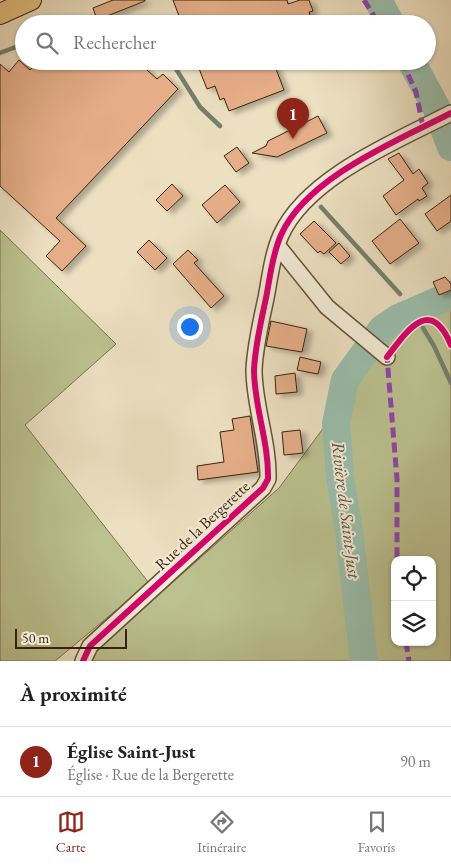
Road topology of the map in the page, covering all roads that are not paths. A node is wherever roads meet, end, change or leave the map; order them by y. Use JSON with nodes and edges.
{"nodes":[{"id":1,"x":31,"y":0,"type":"edge"},
{"id":2,"x":0,"y":14,"type":"edge"},
{"id":3,"x":451,"y":113,"type":"edge"},
{"id":4,"x":277,"y":245,"type":"junction"},
{"id":5,"x":376,"y":349,"type":"dead end"},
{"id":6,"x":83,"y":661,"type":"edge"}],
"edges":[{"from":1,"to":2,"type":"main road"},
{"from":3,"to":4,"type":"street","name":"Rue de la Bergerette"},
{"from":4,"to":5,"type":"street"},
{"from":4,"to":6,"type":"street","name":"Rue de la Bergerette"}]}
